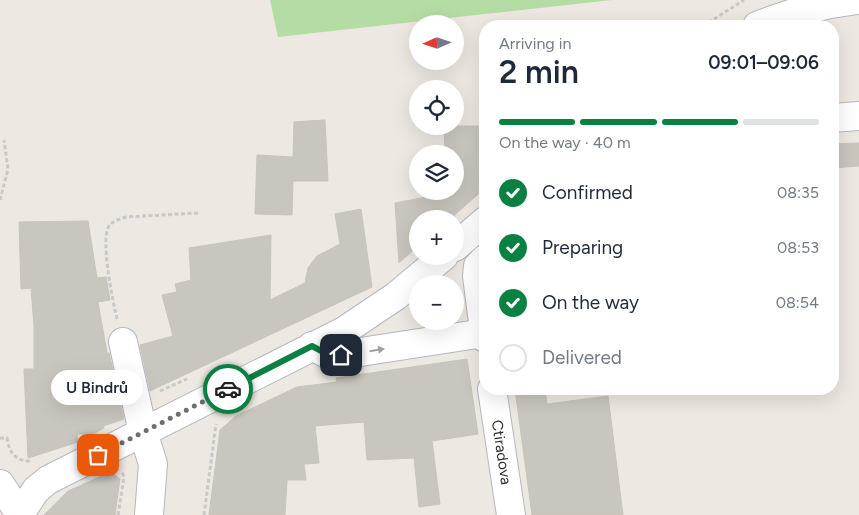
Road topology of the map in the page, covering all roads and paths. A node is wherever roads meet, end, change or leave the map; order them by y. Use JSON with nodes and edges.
{"nodes":[{"id":1,"x":744,"y":0,"type":"edge"},
{"id":2,"x":856,"y":0,"type":"edge"},
{"id":3,"x":712,"y":20,"type":"edge"},
{"id":4,"x":773,"y":20,"type":"edge"},
{"id":5,"x":859,"y":116,"type":"edge"},
{"id":6,"x":839,"y":117,"type":"edge"},
{"id":7,"x":4,"y":140,"type":"dead end"},
{"id":8,"x":0,"y":200,"type":"edge"},
{"id":9,"x":198,"y":213,"type":"dead end"},
{"id":10,"x":479,"y":226,"type":"edge"},
{"id":11,"x":464,"y":238,"type":"edge"},
{"id":12,"x":433,"y":265,"type":"edge"},
{"id":13,"x":479,"y":265,"type":"edge"},
{"id":14,"x":479,"y":291,"type":"edge"},
{"id":15,"x":479,"y":337,"type":"edge"},
{"id":16,"x":123,"y":342,"type":"joint"},
{"id":17,"x":312,"y":346,"type":"junction"},
{"id":18,"x":493,"y":395,"type":"edge"},
{"id":19,"x":213,"y":421,"type":"dead end"},
{"id":20,"x":143,"y":432,"type":"junction"},
{"id":21,"x":0,"y":484,"type":"edge"},
{"id":22,"x":13,"y":513,"type":"edge"},
{"id":23,"x":149,"y":515,"type":"edge"},
{"id":24,"x":204,"y":515,"type":"edge"},
{"id":25,"x":511,"y":515,"type":"edge"}],
"edges":[{"from":1,"to":3,"type":"path"},
{"from":2,"to":4,"type":"street"},
{"from":5,"to":6,"type":"street"},
{"from":7,"to":8,"type":"path"},
{"from":9,"to":16,"type":"path"},
{"from":10,"to":11,"type":"street"},
{"from":12,"to":17,"type":"street"},
{"from":13,"to":14,"type":"street"},
{"from":17,"to":15,"type":"street","one_way":true},
{"from":16,"to":20,"type":"street"},
{"from":17,"to":20,"type":"street"},
{"from":18,"to":25,"type":"street","name":"Ctiradova"},
{"from":19,"to":24,"type":"path"},
{"from":20,"to":22,"type":"street"},
{"from":20,"to":23,"type":"street"},
{"from":21,"to":22,"type":"street"}]}
